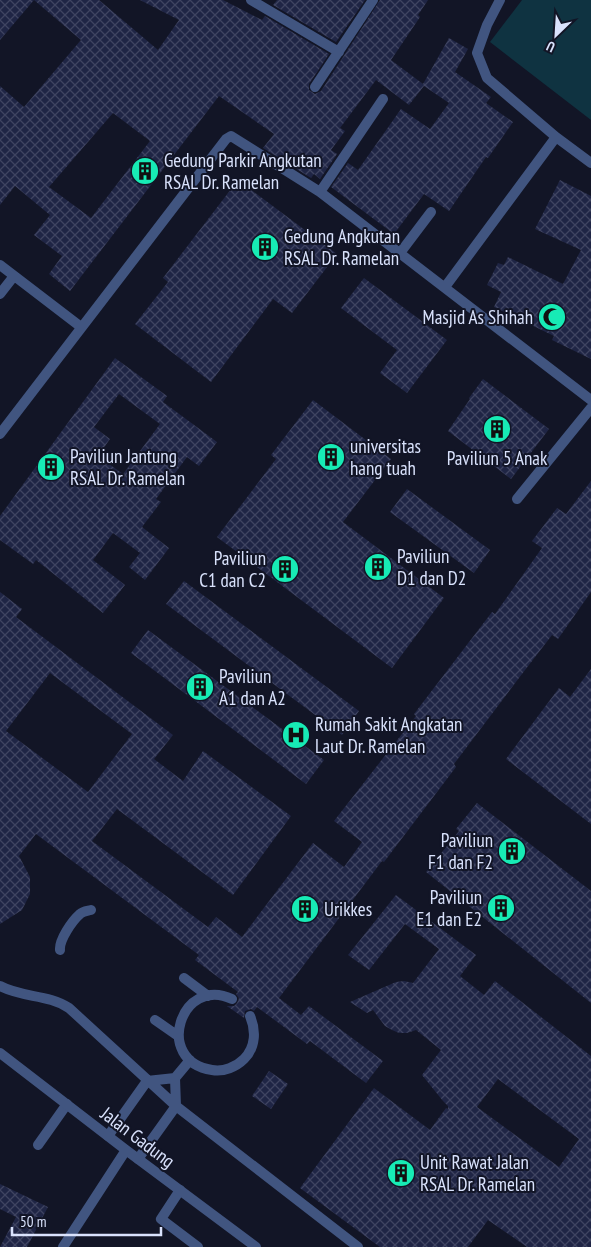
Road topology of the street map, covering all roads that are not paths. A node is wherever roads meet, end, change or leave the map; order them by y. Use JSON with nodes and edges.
{"nodes":[{"id":1,"x":251,"y":0,"type":"edge"},
{"id":2,"x":373,"y":0,"type":"edge"},
{"id":3,"x":500,"y":0,"type":"edge"},
{"id":4,"x":339,"y":52,"type":"junction"},
{"id":5,"x":315,"y":87,"type":"dead end"},
{"id":6,"x":382,"y":99,"type":"dead end"},
{"id":7,"x":556,"y":137,"type":"junction"},
{"id":8,"x":591,"y":163,"type":"edge"},
{"id":9,"x":320,"y":192,"type":"junction"},
{"id":10,"x":431,"y":212,"type":"dead end"},
{"id":11,"x":400,"y":253,"type":"junction"},
{"id":12,"x":0,"y":265,"type":"edge"},
{"id":13,"x":14,"y":276,"type":"junction"},
{"id":14,"x":445,"y":287,"type":"junction"},
{"id":15,"x":0,"y":294,"type":"edge"},
{"id":16,"x":81,"y":327,"type":"junction"},
{"id":17,"x":591,"y":400,"type":"edge"},
{"id":18,"x":591,"y":408,"type":"edge"},
{"id":19,"x":0,"y":434,"type":"edge"},
{"id":20,"x":517,"y":499,"type":"dead end"},
{"id":21,"x":91,"y":910,"type":"dead end"},
{"id":22,"x":60,"y":950,"type":"dead end"},
{"id":23,"x":184,"y":978,"type":"dead end"},
{"id":24,"x":0,"y":986,"type":"edge"},
{"id":25,"x":208,"y":996,"type":"junction"},
{"id":26,"x":232,"y":999,"type":"dead end"},
{"id":27,"x":250,"y":1016,"type":"dead end"},
{"id":28,"x":155,"y":1020,"type":"dead end"},
{"id":29,"x":178,"y":1036,"type":"junction"},
{"id":30,"x":0,"y":1053,"type":"edge"},
{"id":31,"x":190,"y":1060,"type":"junction"},
{"id":32,"x":175,"y":1078,"type":"junction"},
{"id":33,"x":147,"y":1082,"type":"junction"},
{"id":34,"x":67,"y":1104,"type":"junction"},
{"id":35,"x":176,"y":1106,"type":"junction"},
{"id":36,"x":108,"y":1136,"type":"junction"},
{"id":37,"x":38,"y":1144,"type":"dead end"},
{"id":38,"x":126,"y":1150,"type":"junction"},
{"id":39,"x":138,"y":1159,"type":"junction"},
{"id":40,"x":180,"y":1190,"type":"junction"},
{"id":41,"x":63,"y":1247,"type":"edge"},
{"id":42,"x":198,"y":1247,"type":"edge"},
{"id":43,"x":256,"y":1247,"type":"edge"},
{"id":44,"x":358,"y":1247,"type":"edge"}],
"edges":[{"from":1,"to":4,"type":"street"},
{"from":2,"to":4,"type":"street"},
{"from":3,"to":7,"type":"street"},
{"from":4,"to":5,"type":"street"},
{"from":6,"to":9,"type":"street"},
{"from":7,"to":8,"type":"street"},
{"from":7,"to":14,"type":"street"},
{"from":9,"to":11,"type":"street"},
{"from":9,"to":16,"type":"street"},
{"from":10,"to":11,"type":"street"},
{"from":11,"to":14,"type":"street"},
{"from":12,"to":13,"type":"street"},
{"from":13,"to":15,"type":"street"},
{"from":13,"to":16,"type":"street"},
{"from":14,"to":17,"type":"street"},
{"from":16,"to":19,"type":"street"},
{"from":18,"to":20,"type":"street"},
{"from":21,"to":22,"type":"street"},
{"from":23,"to":25,"type":"street"},
{"from":24,"to":33,"type":"street"},
{"from":25,"to":26,"type":"street"},
{"from":25,"to":29,"type":"street"},
{"from":27,"to":31,"type":"street"},
{"from":28,"to":29,"type":"street"},
{"from":29,"to":31,"type":"street"},
{"from":30,"to":34,"type":"street","name":"Jalan Gadung"},
{"from":31,"to":32,"type":"street"},
{"from":32,"to":33,"type":"street"},
{"from":32,"to":35,"type":"street"},
{"from":33,"to":35,"type":"street"},
{"from":33,"to":36,"type":"street"},
{"from":34,"to":36,"type":"street","name":"Jalan Gadung"},
{"from":34,"to":37,"type":"street"},
{"from":35,"to":39,"type":"street"},
{"from":35,"to":44,"type":"street"},
{"from":36,"to":38,"type":"street","name":"Jalan Gadung"},
{"from":38,"to":39,"type":"street","name":"Jalan Gadung"},
{"from":38,"to":41,"type":"street"},
{"from":39,"to":40,"type":"street","name":"Jalan Gadung"},
{"from":40,"to":42,"type":"street"},
{"from":40,"to":43,"type":"street","name":"Jalan Gadung"}]}
